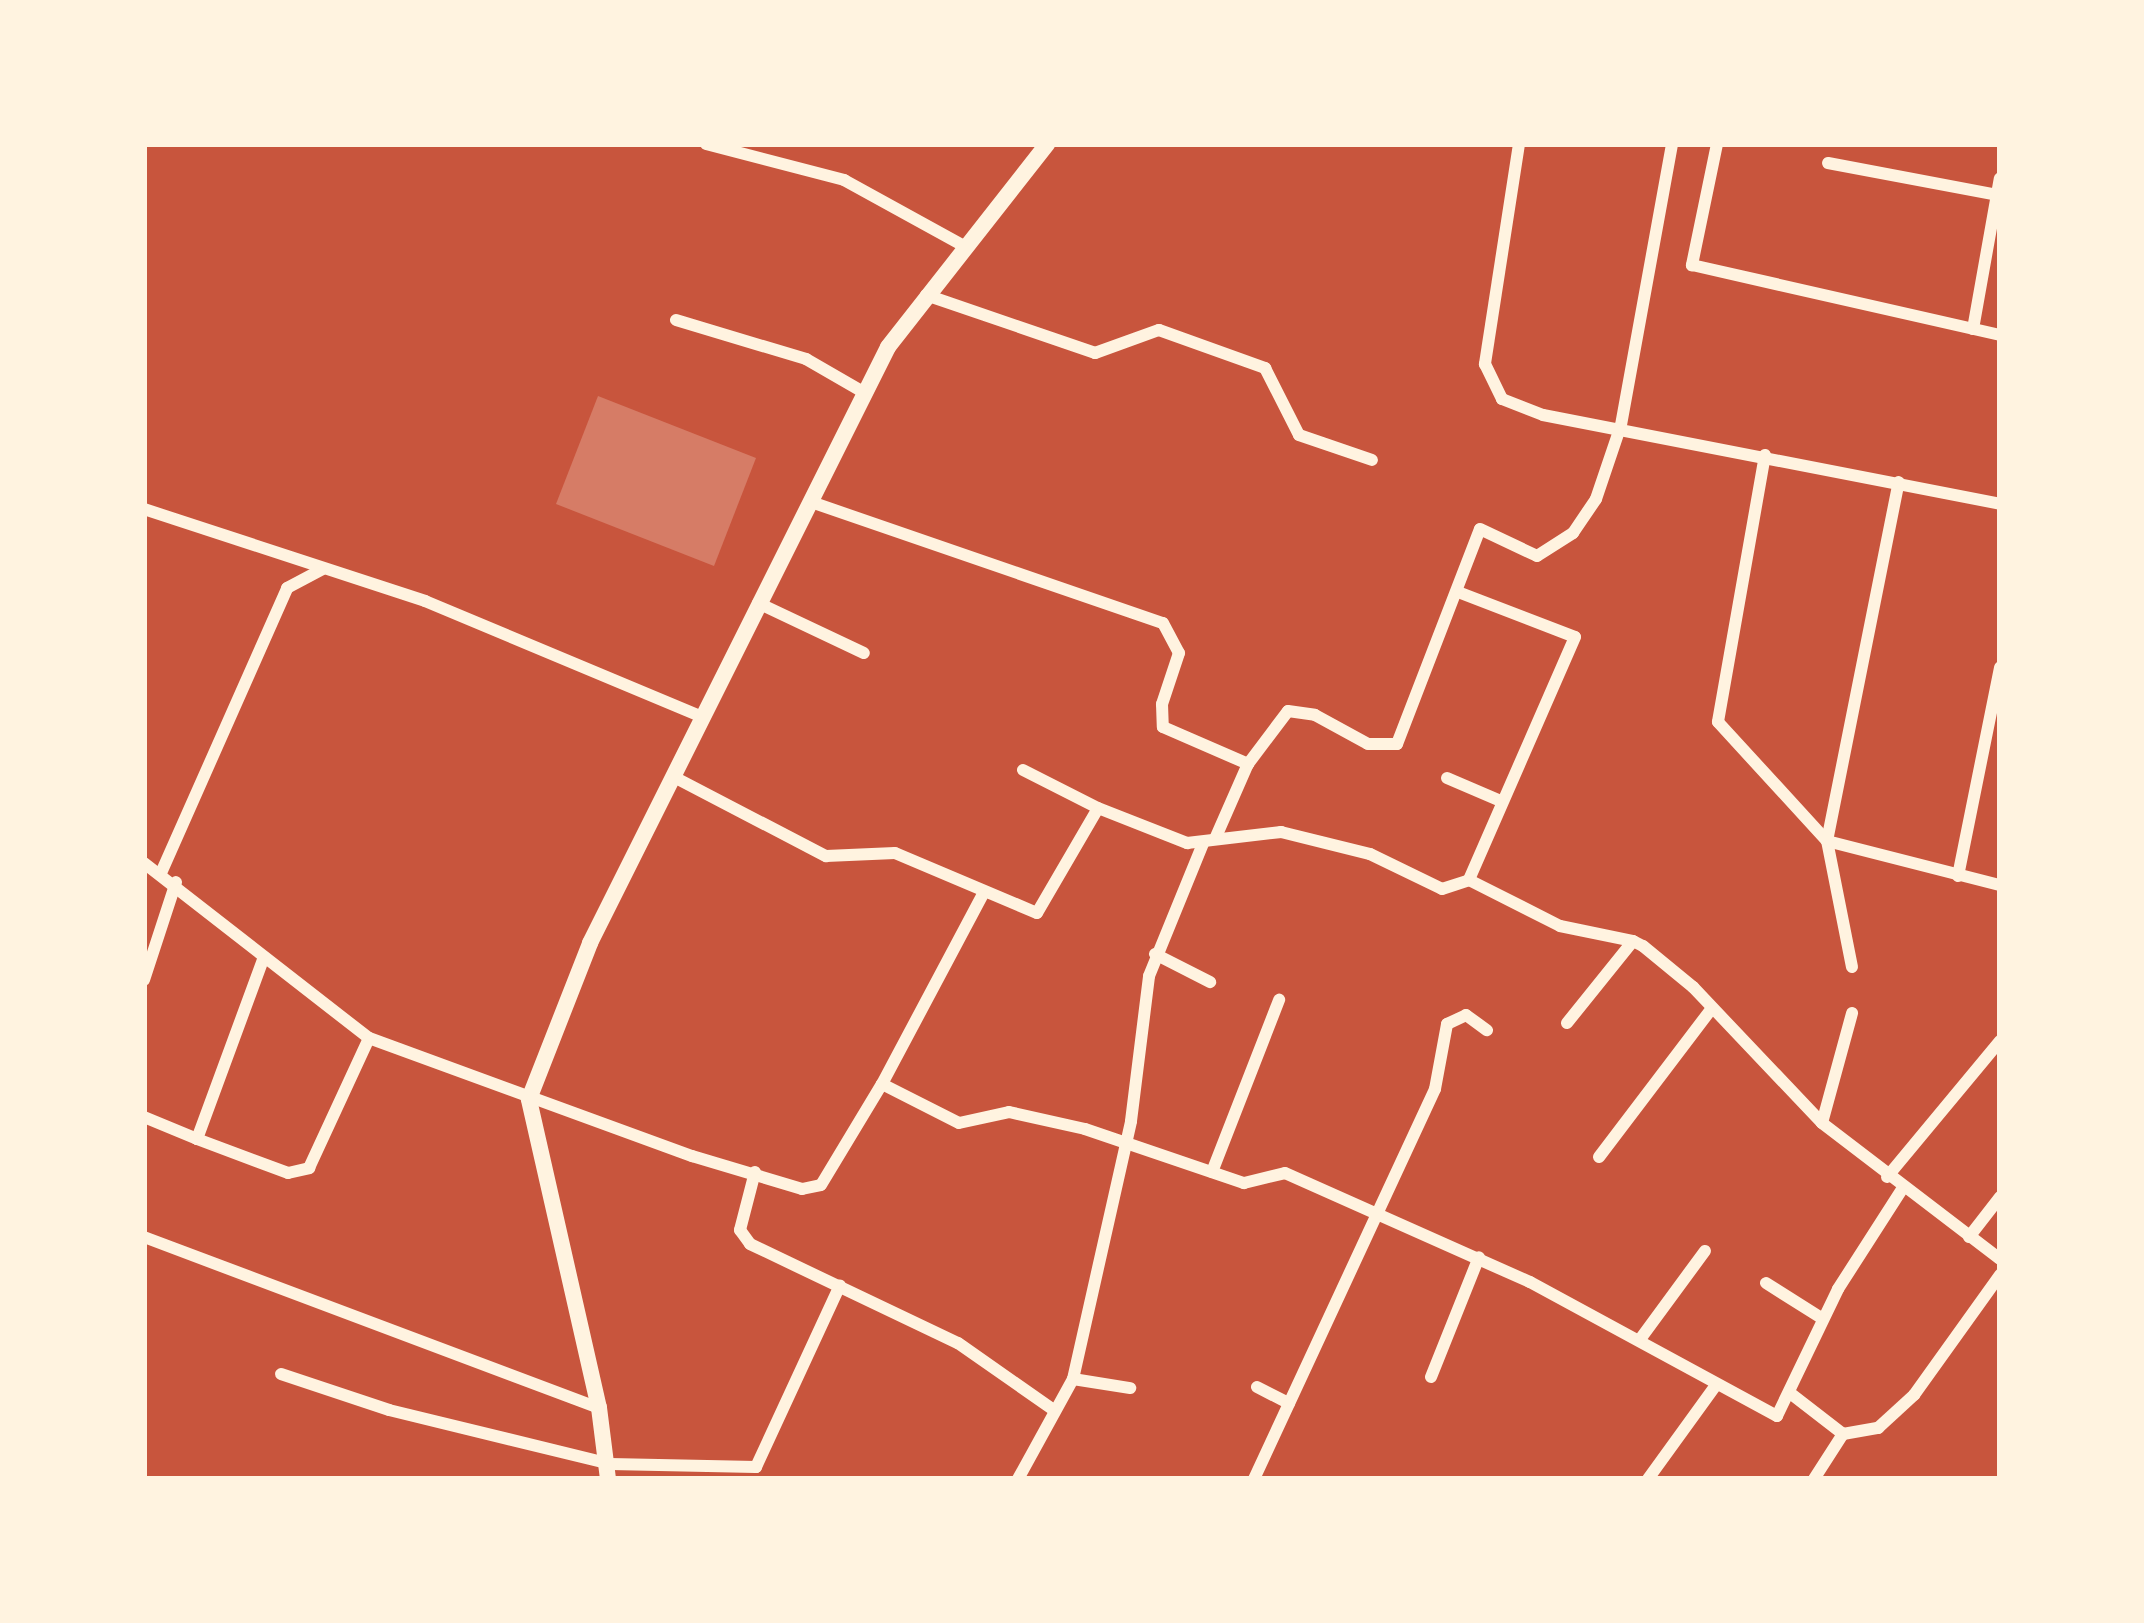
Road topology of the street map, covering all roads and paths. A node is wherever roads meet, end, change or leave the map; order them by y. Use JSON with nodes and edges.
{"nodes":[{"id":1,"x":706,"y":144,"type":"edge"},
{"id":2,"x":1047,"y":144,"type":"edge"},
{"id":3,"x":1520,"y":144,"type":"edge"},
{"id":4,"x":1672,"y":144,"type":"edge"},
{"id":5,"x":1717,"y":144,"type":"edge"},
{"id":6,"x":1828,"y":163,"type":"dead end"},
{"id":7,"x":2000,"y":178,"type":"edge"},
{"id":8,"x":1997,"y":195,"type":"edge"},
{"id":9,"x":966,"y":247,"type":"junction"},
{"id":10,"x":925,"y":295,"type":"junction"},
{"id":11,"x":676,"y":320,"type":"dead end"},
{"id":12,"x":1973,"y":329,"type":"junction"},
{"id":13,"x":2000,"y":335,"type":"edge"},
{"id":14,"x":865,"y":393,"type":"junction"},
{"id":15,"x":1621,"y":425,"type":"junction"},
{"id":16,"x":1766,"y":455,"type":"junction"},
{"id":17,"x":1372,"y":460,"type":"dead end"},
{"id":18,"x":1899,"y":482,"type":"junction"},
{"id":19,"x":811,"y":502,"type":"junction"},
{"id":20,"x":2000,"y":504,"type":"edge"},
{"id":21,"x":144,"y":509,"type":"edge"},
{"id":22,"x":322,"y":569,"type":"junction"},
{"id":23,"x":1458,"y":592,"type":"junction"},
{"id":24,"x":758,"y":603,"type":"junction"},
{"id":25,"x":864,"y":653,"type":"dead end"},
{"id":26,"x":2000,"y":667,"type":"edge"},
{"id":27,"x":702,"y":717,"type":"junction"},
{"id":28,"x":1248,"y":764,"type":"junction"},
{"id":29,"x":1023,"y":770,"type":"dead end"},
{"id":30,"x":672,"y":776,"type":"junction"},
{"id":31,"x":1447,"y":778,"type":"dead end"},
{"id":32,"x":1501,"y":802,"type":"junction"},
{"id":33,"x":1098,"y":808,"type":"junction"},
{"id":34,"x":1827,"y":841,"type":"junction"},
{"id":35,"x":1209,"y":842,"type":"junction"},
{"id":36,"x":144,"y":863,"type":"edge"},
{"id":37,"x":160,"y":873,"type":"junction"},
{"id":38,"x":1958,"y":876,"type":"junction"},
{"id":39,"x":1469,"y":880,"type":"junction"},
{"id":40,"x":176,"y":882,"type":"junction"},
{"id":41,"x":2000,"y":885,"type":"edge"},
{"id":42,"x":984,"y":892,"type":"junction"},
{"id":43,"x":1633,"y":941,"type":"junction"},
{"id":44,"x":1155,"y":954,"type":"junction"},
{"id":45,"x":264,"y":956,"type":"junction"},
{"id":46,"x":1852,"y":968,"type":"dead end"},
{"id":47,"x":144,"y":980,"type":"edge"},
{"id":48,"x":1210,"y":982,"type":"dead end"},
{"id":49,"x":1279,"y":1000,"type":"dead end"},
{"id":50,"x":1712,"y":1008,"type":"junction"},
{"id":51,"x":1852,"y":1013,"type":"dead end"},
{"id":52,"x":1567,"y":1023,"type":"dead end"},
{"id":53,"x":1487,"y":1030,"type":"dead end"},
{"id":54,"x":369,"y":1038,"type":"junction"},
{"id":55,"x":2000,"y":1041,"type":"edge"},
{"id":56,"x":882,"y":1084,"type":"junction"},
{"id":57,"x":529,"y":1099,"type":"junction"},
{"id":58,"x":144,"y":1117,"type":"edge"},
{"id":59,"x":1822,"y":1123,"type":"junction"},
{"id":60,"x":197,"y":1138,"type":"junction"},
{"id":61,"x":1126,"y":1142,"type":"junction"},
{"id":62,"x":1599,"y":1157,"type":"dead end"},
{"id":63,"x":754,"y":1172,"type":"junction"},
{"id":64,"x":1212,"y":1172,"type":"junction"},
{"id":65,"x":1887,"y":1177,"type":"junction"},
{"id":66,"x":1901,"y":1191,"type":"junction"},
{"id":67,"x":2000,"y":1197,"type":"edge"},
{"id":68,"x":1375,"y":1212,"type":"junction"},
{"id":69,"x":144,"y":1237,"type":"edge"},
{"id":70,"x":1969,"y":1237,"type":"junction"},
{"id":71,"x":1705,"y":1251,"type":"dead end"},
{"id":72,"x":1479,"y":1257,"type":"junction"},
{"id":73,"x":2000,"y":1259,"type":"edge"},
{"id":74,"x":2000,"y":1275,"type":"edge"},
{"id":75,"x":1766,"y":1283,"type":"dead end"},
{"id":76,"x":841,"y":1285,"type":"junction"},
{"id":77,"x":1823,"y":1319,"type":"junction"},
{"id":78,"x":1641,"y":1338,"type":"junction"},
{"id":79,"x":280,"y":1374,"type":"dead end"},
{"id":80,"x":1431,"y":1377,"type":"dead end"},
{"id":81,"x":1073,"y":1379,"type":"junction"},
{"id":82,"x":1716,"y":1385,"type":"junction"},
{"id":83,"x":1130,"y":1388,"type":"dead end"},
{"id":84,"x":1257,"y":1388,"type":"dead end"},
{"id":85,"x":1790,"y":1394,"type":"junction"},
{"id":86,"x":1289,"y":1403,"type":"junction"},
{"id":87,"x":599,"y":1408,"type":"junction"},
{"id":88,"x":1055,"y":1411,"type":"junction"},
{"id":89,"x":1843,"y":1434,"type":"junction"},
{"id":90,"x":609,"y":1471,"type":"edge"},
{"id":91,"x":1018,"y":1479,"type":"edge"},
{"id":92,"x":1254,"y":1479,"type":"edge"},
{"id":93,"x":1648,"y":1479,"type":"edge"},
{"id":94,"x":1814,"y":1479,"type":"edge"}],
"edges":[{"from":1,"to":9,"type":"street"},
{"from":2,"to":9,"type":"street"},
{"from":3,"to":15,"type":"street"},
{"from":4,"to":15,"type":"street"},
{"from":5,"to":12,"type":"street"},
{"from":6,"to":8,"type":"street"},
{"from":7,"to":8,"type":"street"},
{"from":8,"to":12,"type":"street"},
{"from":9,"to":10,"type":"street"},
{"from":10,"to":14,"type":"street"},
{"from":10,"to":17,"type":"street"},
{"from":11,"to":14,"type":"street"},
{"from":12,"to":13,"type":"street"},
{"from":14,"to":19,"type":"street"},
{"from":15,"to":16,"type":"street"},
{"from":15,"to":23,"type":"street"},
{"from":16,"to":18,"type":"street"},
{"from":16,"to":34,"type":"street"},
{"from":18,"to":20,"type":"street"},
{"from":18,"to":34,"type":"street"},
{"from":19,"to":24,"type":"street"},
{"from":19,"to":28,"type":"street"},
{"from":21,"to":22,"type":"street"},
{"from":22,"to":27,"type":"street"},
{"from":22,"to":37,"type":"street"},
{"from":23,"to":28,"type":"street"},
{"from":23,"to":32,"type":"street"},
{"from":24,"to":25,"type":"street"},
{"from":24,"to":27,"type":"street"},
{"from":26,"to":38,"type":"street"},
{"from":27,"to":30,"type":"street"},
{"from":28,"to":35,"type":"street"},
{"from":29,"to":33,"type":"street"},
{"from":30,"to":42,"type":"street"},
{"from":30,"to":57,"type":"street"},
{"from":31,"to":32,"type":"street"},
{"from":32,"to":39,"type":"street"},
{"from":33,"to":35,"type":"street"},
{"from":33,"to":42,"type":"street"},
{"from":34,"to":38,"type":"street"},
{"from":34,"to":46,"type":"street"},
{"from":35,"to":39,"type":"street"},
{"from":35,"to":44,"type":"street"},
{"from":36,"to":37,"type":"street"},
{"from":37,"to":40,"type":"street"},
{"from":38,"to":41,"type":"street"},
{"from":39,"to":43,"type":"street"},
{"from":40,"to":45,"type":"street"},
{"from":40,"to":47,"type":"street"},
{"from":42,"to":56,"type":"street"},
{"from":43,"to":50,"type":"street"},
{"from":43,"to":52,"type":"street"},
{"from":44,"to":48,"type":"street"},
{"from":44,"to":61,"type":"street"},
{"from":45,"to":54,"type":"street"},
{"from":45,"to":60,"type":"street"},
{"from":49,"to":64,"type":"street"},
{"from":50,"to":59,"type":"street"},
{"from":50,"to":62,"type":"street"},
{"from":51,"to":59,"type":"street"},
{"from":53,"to":68,"type":"street"},
{"from":54,"to":57,"type":"street"},
{"from":54,"to":60,"type":"street"},
{"from":55,"to":65,"type":"street"},
{"from":56,"to":61,"type":"street"},
{"from":56,"to":63,"type":"street"},
{"from":57,"to":63,"type":"street"},
{"from":57,"to":87,"type":"street"},
{"from":58,"to":60,"type":"street"},
{"from":59,"to":65,"type":"street"},
{"from":61,"to":64,"type":"street"},
{"from":61,"to":81,"type":"street"},
{"from":63,"to":76,"type":"street"},
{"from":64,"to":68,"type":"street"},
{"from":65,"to":66,"type":"street"},
{"from":66,"to":70,"type":"street"},
{"from":66,"to":77,"type":"street"},
{"from":67,"to":70,"type":"street"},
{"from":68,"to":72,"type":"street"},
{"from":68,"to":86,"type":"street"},
{"from":69,"to":87,"type":"street"},
{"from":70,"to":73,"type":"street"},
{"from":71,"to":78,"type":"street"},
{"from":72,"to":78,"type":"street"},
{"from":72,"to":80,"type":"street"},
{"from":74,"to":89,"type":"street"},
{"from":75,"to":77,"type":"street"},
{"from":76,"to":88,"type":"street"},
{"from":76,"to":90,"type":"street"},
{"from":77,"to":85,"type":"street"},
{"from":78,"to":82,"type":"street"},
{"from":79,"to":90,"type":"street"},
{"from":81,"to":83,"type":"street"},
{"from":81,"to":88,"type":"street"},
{"from":82,"to":85,"type":"street"},
{"from":82,"to":93,"type":"street"},
{"from":84,"to":86,"type":"street"},
{"from":85,"to":89,"type":"street"},
{"from":86,"to":92,"type":"street"},
{"from":87,"to":90,"type":"street"},
{"from":88,"to":91,"type":"street"},
{"from":89,"to":94,"type":"street"}]}
